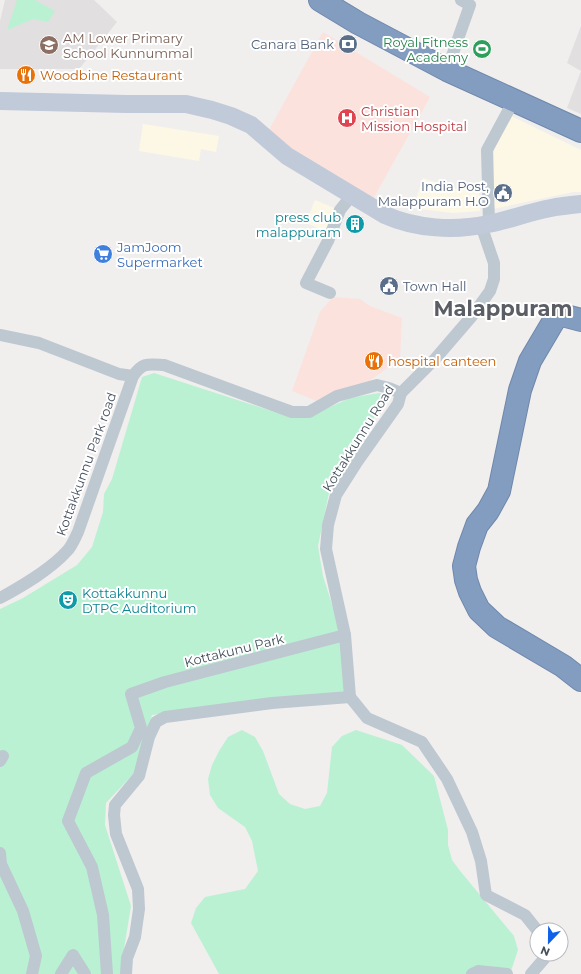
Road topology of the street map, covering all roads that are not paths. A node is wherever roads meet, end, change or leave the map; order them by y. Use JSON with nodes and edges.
{"nodes":[{"id":1,"x":320,"y":0,"type":"edge"},
{"id":2,"x":461,"y":0,"type":"edge"},
{"id":3,"x":447,"y":70,"type":"junction"},
{"id":4,"x":514,"y":100,"type":"junction"},
{"id":5,"x":0,"y":101,"type":"edge"},
{"id":6,"x":581,"y":131,"type":"edge"},
{"id":7,"x":352,"y":195,"type":"junction"},
{"id":8,"x":581,"y":204,"type":"edge"},
{"id":9,"x":485,"y":225,"type":"junction"},
{"id":10,"x":330,"y":293,"type":"dead end"},
{"id":11,"x":581,"y":320,"type":"edge"},
{"id":12,"x":581,"y":328,"type":"edge"},
{"id":13,"x":547,"y":330,"type":"junction"},
{"id":14,"x":0,"y":336,"type":"edge"},
{"id":15,"x":133,"y":376,"type":"junction"},
{"id":16,"x":401,"y":393,"type":"junction"},
{"id":17,"x":0,"y":598,"type":"edge"},
{"id":18,"x":345,"y":635,"type":"junction"},
{"id":19,"x":581,"y":680,"type":"edge"},
{"id":20,"x":350,"y":697,"type":"junction"},
{"id":21,"x":0,"y":757,"type":"edge"},
{"id":22,"x":0,"y":761,"type":"edge"},
{"id":23,"x":0,"y":854,"type":"edge"},
{"id":24,"x":531,"y":922,"type":"edge"},
{"id":25,"x":541,"y":962,"type":"edge"},
{"id":26,"x":32,"y":974,"type":"edge"},
{"id":27,"x":61,"y":974,"type":"edge"},
{"id":28,"x":85,"y":974,"type":"edge"},
{"id":29,"x":107,"y":974,"type":"edge"},
{"id":30,"x":126,"y":974,"type":"edge"},
{"id":31,"x":472,"y":974,"type":"edge"},
{"id":32,"x":507,"y":974,"type":"edge"},
{"id":33,"x":531,"y":974,"type":"edge"}],
"edges":[{"from":1,"to":3,"type":"highway"},
{"from":2,"to":3,"type":"street"},
{"from":3,"to":4,"type":"highway"},
{"from":4,"to":6,"type":"highway"},
{"from":4,"to":9,"type":"street","name":"Kottakkunnu Road"},
{"from":5,"to":7,"type":"main road"},
{"from":7,"to":9,"type":"main road"},
{"from":7,"to":10,"type":"street"},
{"from":8,"to":9,"type":"main road"},
{"from":9,"to":16,"type":"street","name":"Kottakkunnu Road"},
{"from":11,"to":13,"type":"highway"},
{"from":12,"to":13,"type":"highway"},
{"from":13,"to":19,"type":"highway"},
{"from":14,"to":15,"type":"street"},
{"from":15,"to":16,"type":"street"},
{"from":15,"to":17,"type":"street","name":"Kottakkunnu Park road"},
{"from":16,"to":18,"type":"street","name":"Kottakkunnu Road"},
{"from":18,"to":20,"type":"street","name":"Kottakkunnu Road"},
{"from":18,"to":29,"type":"street","name":"Kottakunu Park"},
{"from":20,"to":24,"type":"street"},
{"from":20,"to":30,"type":"street"},
{"from":21,"to":22,"type":"street"},
{"from":23,"to":26,"type":"street"},
{"from":25,"to":33,"type":"street"},
{"from":27,"to":28,"type":"street"},
{"from":31,"to":32,"type":"street"}]}
